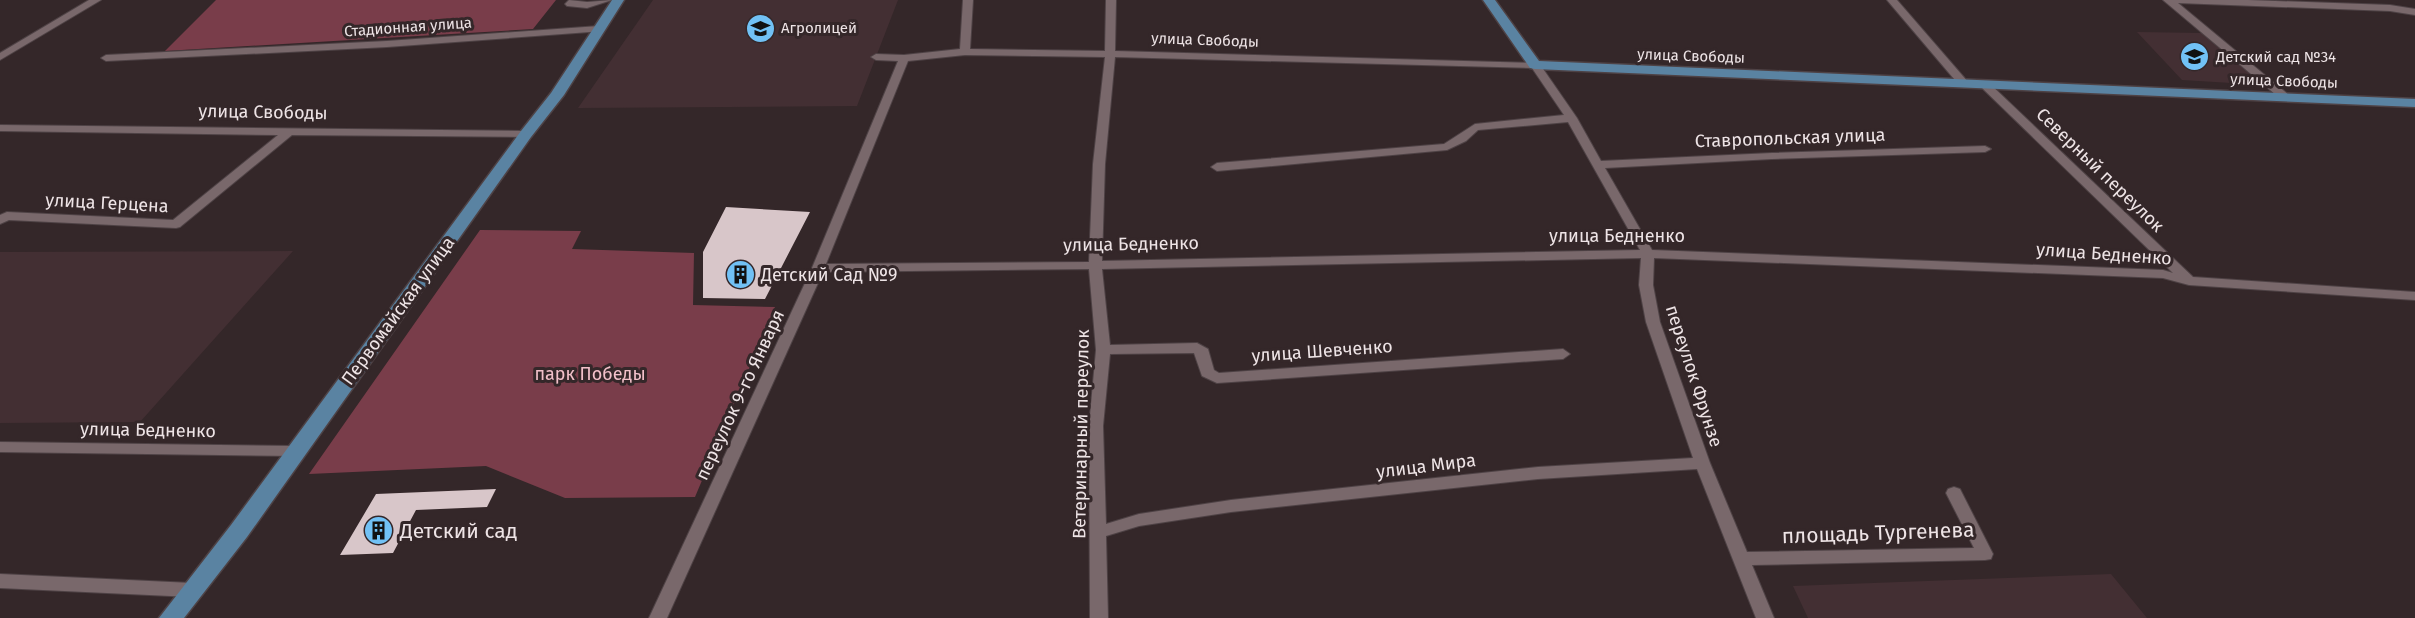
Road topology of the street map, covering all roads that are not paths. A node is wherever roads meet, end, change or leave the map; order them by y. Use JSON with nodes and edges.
{"nodes":[{"id":1,"x":96,"y":0,"type":"edge"},
{"id":2,"x":575,"y":0,"type":"edge"},
{"id":3,"x":607,"y":0,"type":"edge"},
{"id":4,"x":618,"y":0,"type":"edge"},
{"id":5,"x":969,"y":0,"type":"edge"},
{"id":6,"x":1111,"y":0,"type":"edge"},
{"id":7,"x":1489,"y":0,"type":"edge"},
{"id":8,"x":1892,"y":0,"type":"edge"},
{"id":9,"x":2168,"y":0,"type":"edge"},
{"id":10,"x":2415,"y":12,"type":"edge"},
{"id":11,"x":599,"y":29,"type":"junction"},
{"id":12,"x":965,"y":52,"type":"junction"},
{"id":13,"x":1110,"y":54,"type":"junction"},
{"id":14,"x":0,"y":57,"type":"edge"},
{"id":15,"x":876,"y":57,"type":"dead end"},
{"id":16,"x":106,"y":58,"type":"dead end"},
{"id":17,"x":904,"y":58,"type":"junction"},
{"id":18,"x":1535,"y":66,"type":"junction"},
{"id":19,"x":1964,"y":84,"type":"junction"},
{"id":20,"x":1985,"y":85,"type":"junction"},
{"id":21,"x":2286,"y":98,"type":"junction"},
{"id":22,"x":2415,"y":103,"type":"edge"},
{"id":23,"x":1571,"y":118,"type":"junction"},
{"id":24,"x":0,"y":128,"type":"edge"},
{"id":25,"x":288,"y":132,"type":"junction"},
{"id":26,"x":526,"y":134,"type":"junction"},
{"id":27,"x":1985,"y":149,"type":"dead end"},
{"id":28,"x":1597,"y":165,"type":"junction"},
{"id":29,"x":1217,"y":167,"type":"dead end"},
{"id":30,"x":0,"y":220,"type":"edge"},
{"id":31,"x":1648,"y":254,"type":"junction"},
{"id":32,"x":1095,"y":265,"type":"junction"},
{"id":33,"x":818,"y":268,"type":"junction"},
{"id":34,"x":2189,"y":281,"type":"junction"},
{"id":35,"x":2415,"y":296,"type":"edge"},
{"id":36,"x":1103,"y":350,"type":"junction"},
{"id":37,"x":1563,"y":354,"type":"dead end"},
{"id":38,"x":0,"y":447,"type":"edge"},
{"id":39,"x":296,"y":451,"type":"junction"},
{"id":40,"x":1702,"y":463,"type":"junction"},
{"id":41,"x":1954,"y":493,"type":"dead end"},
{"id":42,"x":1097,"y":533,"type":"junction"},
{"id":43,"x":1741,"y":559,"type":"junction"},
{"id":44,"x":0,"y":580,"type":"edge"},
{"id":45,"x":192,"y":590,"type":"junction"},
{"id":46,"x":171,"y":618,"type":"edge"},
{"id":47,"x":658,"y":618,"type":"edge"},
{"id":48,"x":1099,"y":618,"type":"edge"},
{"id":49,"x":1765,"y":618,"type":"edge"}],
"edges":[{"from":1,"to":14,"type":"street"},
{"from":2,"to":3,"type":"street"},
{"from":4,"to":11,"type":"main road","name":"Первомайская улица"},
{"from":5,"to":12,"type":"street"},
{"from":6,"to":13,"type":"street","name":"Ветеринарный переулок"},
{"from":7,"to":18,"type":"main road"},
{"from":8,"to":19,"type":"street"},
{"from":9,"to":10,"type":"street"},
{"from":9,"to":21,"type":"street"},
{"from":11,"to":16,"type":"street","name":"Стадионная улица"},
{"from":11,"to":26,"type":"main road","name":"Первомайская улица"},
{"from":12,"to":13,"type":"street","name":"улица Свободы"},
{"from":12,"to":17,"type":"street"},
{"from":13,"to":18,"type":"street","name":"улица Свободы"},
{"from":13,"to":32,"type":"street","name":"Ветеринарный переулок"},
{"from":15,"to":17,"type":"street"},
{"from":17,"to":33,"type":"street","name":"переулок 9-го Января"},
{"from":18,"to":19,"type":"main road","name":"улица Свободы"},
{"from":18,"to":23,"type":"street"},
{"from":19,"to":20,"type":"main road","name":"улица Свободы"},
{"from":20,"to":21,"type":"main road","name":"улица Свободы"},
{"from":20,"to":34,"type":"street","name":"Северный переулок"},
{"from":21,"to":22,"type":"main road","name":"улица Свободы"},
{"from":23,"to":28,"type":"street"},
{"from":23,"to":29,"type":"street"},
{"from":24,"to":25,"type":"street","name":"улица Свободы"},
{"from":25,"to":26,"type":"street","name":"улица Свободы"},
{"from":25,"to":30,"type":"street","name":"улица Герцена"},
{"from":26,"to":39,"type":"main road","name":"Первомайская улица"},
{"from":27,"to":28,"type":"street","name":"Ставропольская улица"},
{"from":28,"to":31,"type":"street"},
{"from":31,"to":32,"type":"street","name":"улица Бедненко"},
{"from":31,"to":34,"type":"street","name":"улица Бедненко"},
{"from":31,"to":40,"type":"street","name":"переулок Фрунзе"},
{"from":32,"to":33,"type":"street","name":"улица Бедненко"},
{"from":32,"to":36,"type":"street","name":"Ветеринарный переулок"},
{"from":33,"to":47,"type":"street","name":"переулок 9-го Января"},
{"from":34,"to":35,"type":"street","name":"улица Бедненко"},
{"from":36,"to":37,"type":"street","name":"улица Шевченко"},
{"from":36,"to":42,"type":"street","name":"Ветеринарный переулок"},
{"from":38,"to":39,"type":"street","name":"улица Бедненко"},
{"from":39,"to":45,"type":"main road","name":"Первомайская улица"},
{"from":40,"to":42,"type":"street","name":"улица Мира"},
{"from":40,"to":43,"type":"street","name":"переулок Фрунзе"},
{"from":41,"to":43,"type":"street","name":"площадь Тургенева"},
{"from":42,"to":48,"type":"street","name":"Ветеринарный переулок"},
{"from":43,"to":49,"type":"street","name":"переулок Фрунзе"},
{"from":44,"to":45,"type":"street"},
{"from":45,"to":46,"type":"main road","name":"Первомайская улица"}]}
